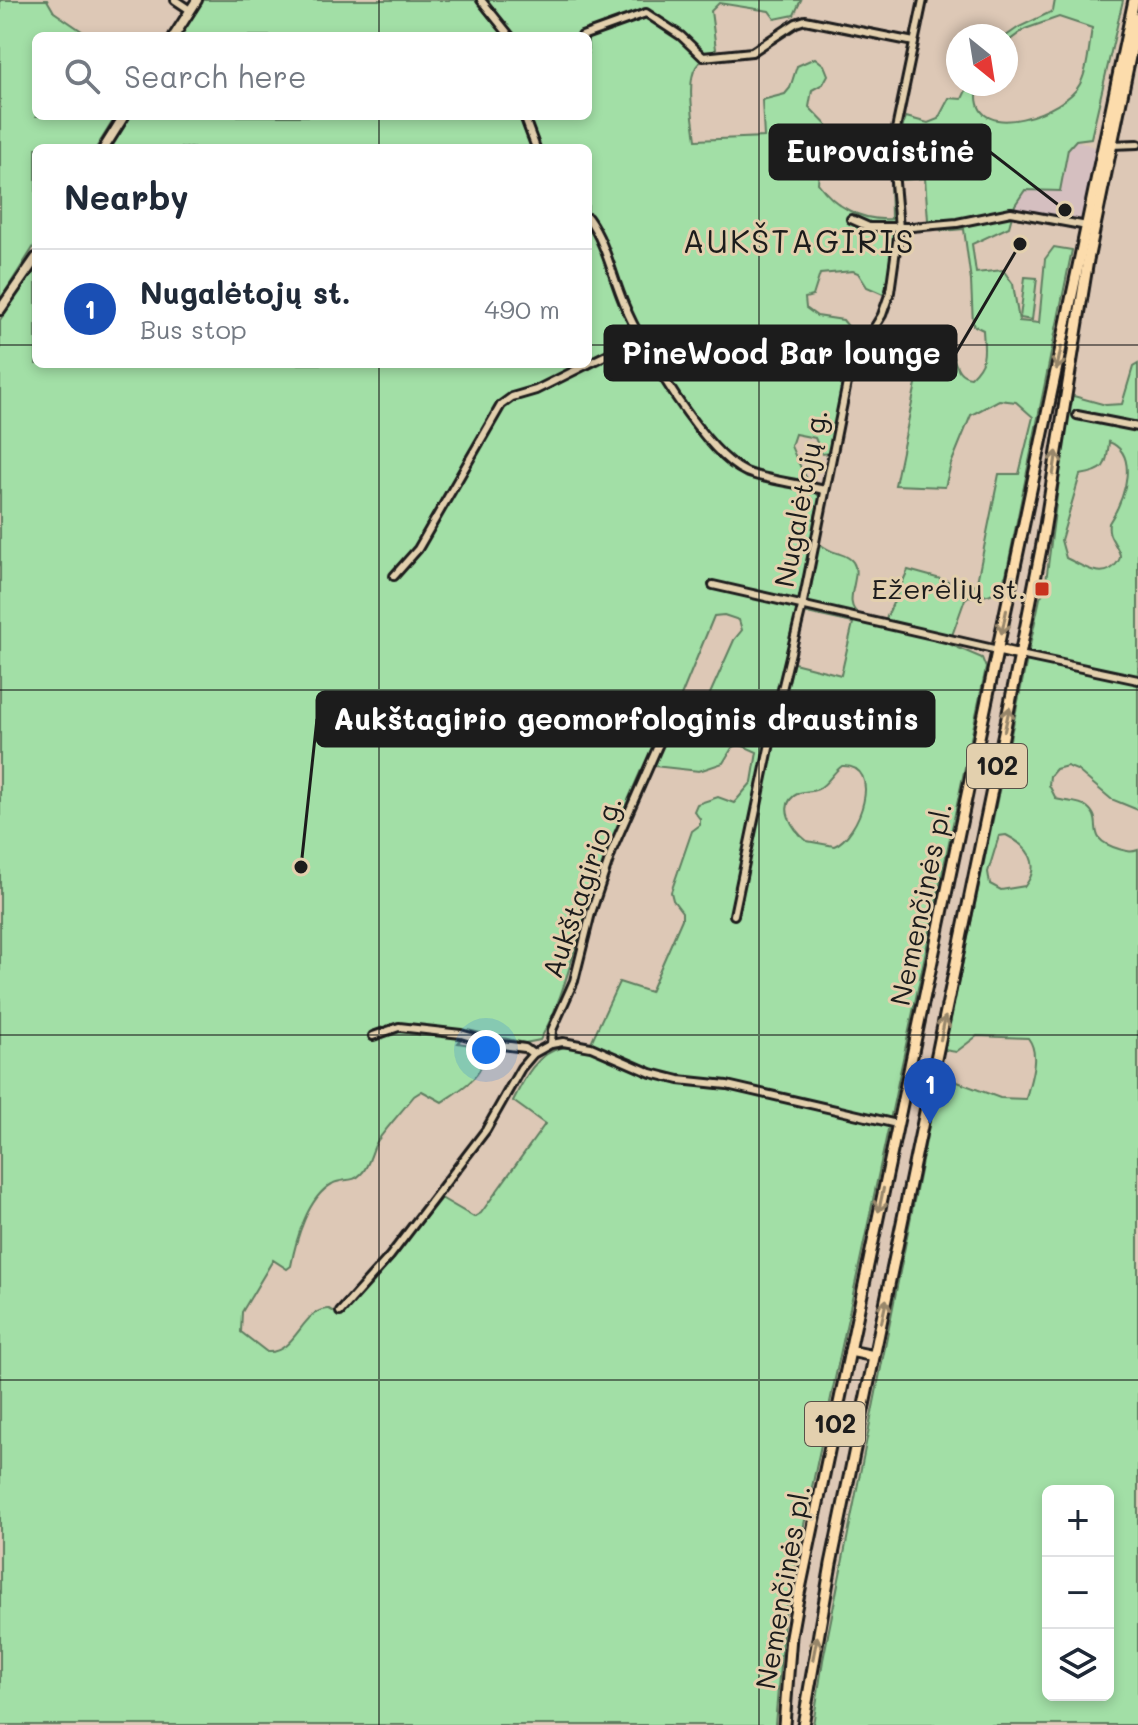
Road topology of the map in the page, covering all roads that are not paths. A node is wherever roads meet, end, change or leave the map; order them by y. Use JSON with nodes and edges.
{"nodes":[{"id":1,"x":175,"y":0,"type":"edge"},
{"id":2,"x":197,"y":0,"type":"edge"},
{"id":3,"x":481,"y":0,"type":"edge"},
{"id":4,"x":923,"y":0,"type":"edge"},
{"id":5,"x":1134,"y":0,"type":"edge"},
{"id":6,"x":190,"y":10,"type":"junction"},
{"id":7,"x":1138,"y":18,"type":"edge"},
{"id":8,"x":176,"y":32,"type":"edge"},
{"id":9,"x":507,"y":32,"type":"edge"},
{"id":10,"x":592,"y":32,"type":"edge"},
{"id":11,"x":914,"y":42,"type":"junction"},
{"id":12,"x":122,"y":120,"type":"edge"},
{"id":13,"x":526,"y":120,"type":"edge"},
{"id":14,"x":106,"y":144,"type":"edge"},
{"id":15,"x":534,"y":144,"type":"edge"},
{"id":16,"x":1138,"y":144,"type":"edge"},
{"id":17,"x":1108,"y":145,"type":"junction"},
{"id":18,"x":851,"y":219,"type":"dead end"},
{"id":19,"x":592,"y":225,"type":"edge"},
{"id":20,"x":1087,"y":226,"type":"junction"},
{"id":21,"x":899,"y":228,"type":"junction"},
{"id":22,"x":32,"y":264,"type":"edge"},
{"id":23,"x":0,"y":310,"type":"edge"},
{"id":24,"x":641,"y":338,"type":"junction"},
{"id":25,"x":592,"y":362,"type":"edge"},
{"id":26,"x":580,"y":368,"type":"edge"},
{"id":27,"x":1065,"y":399,"type":"junction"},
{"id":28,"x":1077,"y":415,"type":"junction"},
{"id":29,"x":1061,"y":425,"type":"junction"},
{"id":30,"x":1138,"y":427,"type":"edge"},
{"id":31,"x":824,"y":490,"type":"junction"},
{"id":32,"x":394,"y":576,"type":"dead end"},
{"id":33,"x":713,"y":585,"type":"dead end"},
{"id":34,"x":802,"y":607,"type":"junction"},
{"id":35,"x":998,"y":650,"type":"junction"},
{"id":36,"x":1020,"y":655,"type":"junction"},
{"id":37,"x":1138,"y":680,"type":"edge"},
{"id":38,"x":777,"y":710,"type":"junction"},
{"id":39,"x":734,"y":915,"type":"dead end"},
{"id":40,"x":373,"y":1036,"type":"dead end"},
{"id":41,"x":551,"y":1044,"type":"junction"},
{"id":42,"x":533,"y":1054,"type":"junction"},
{"id":43,"x":897,"y":1124,"type":"junction"},
{"id":44,"x":340,"y":1312,"type":"dead end"},
{"id":45,"x":850,"y":1351,"type":"junction"},
{"id":46,"x":874,"y":1356,"type":"junction"},
{"id":47,"x":784,"y":1725,"type":"edge"},
{"id":48,"x":803,"y":1725,"type":"edge"}],
"edges":[{"from":1,"to":6,"type":"street"},
{"from":2,"to":6,"type":"main road"},
{"from":3,"to":9,"type":"street"},
{"from":4,"to":11,"type":"street","name":"Nugalėtojų g."},
{"from":5,"to":17,"type":"main road","name":"Nemenčinės pl.","number":"102"},
{"from":6,"to":8,"type":"main road"},
{"from":7,"to":17,"type":"main road","name":"Nemenčinės pl.","number":"102"},
{"from":10,"to":11,"type":"street"},
{"from":11,"to":21,"type":"street","name":"Nugalėtojų g."},
{"from":12,"to":14,"type":"main road"},
{"from":13,"to":15,"type":"street"},
{"from":16,"to":17,"type":"street"},
{"from":17,"to":20,"type":"main road","name":"Nemenčinės pl.","number":"102"},
{"from":17,"to":27,"type":"main road","name":"Nemenčinės pl.","number":"102"},
{"from":18,"to":21,"type":"street"},
{"from":19,"to":24,"type":"street"},
{"from":20,"to":21,"type":"street"},
{"from":20,"to":35,"type":"main road","name":"Nemenčinės pl.","number":"102","one_way":true},
{"from":21,"to":31,"type":"street","name":"Nugalėtojų g."},
{"from":22,"to":23,"type":"main road"},
{"from":24,"to":25,"type":"street"},
{"from":24,"to":31,"type":"street"},
{"from":26,"to":32,"type":"street"},
{"from":27,"to":28,"type":"street"},
{"from":27,"to":29,"type":"main road","name":"Nemenčinės pl.","number":"102"},
{"from":28,"to":29,"type":"street"},
{"from":28,"to":30,"type":"street"},
{"from":36,"to":29,"type":"main road","name":"Nemenčinės pl.","number":"102","one_way":true},
{"from":31,"to":34,"type":"street","name":"Nugalėtojų g."},
{"from":33,"to":34,"type":"street"},
{"from":34,"to":35,"type":"street"},
{"from":34,"to":38,"type":"street","name":"Nugalėtojų g."},
{"from":35,"to":36,"type":"main road"},
{"from":35,"to":43,"type":"main road","name":"Nemenčinės pl.","number":"102"},
{"from":36,"to":37,"type":"street"},
{"from":46,"to":36,"type":"main road","name":"Nemenčinės pl.","number":"102","one_way":true},
{"from":38,"to":39,"type":"street","name":"Nugalėtojų g."},
{"from":38,"to":41,"type":"street","name":"Aukštagirio g."},
{"from":40,"to":42,"type":"street"},
{"from":41,"to":42,"type":"street"},
{"from":41,"to":43,"type":"street"},
{"from":42,"to":44,"type":"street"},
{"from":43,"to":45,"type":"main road","name":"Nemenčinės pl.","number":"102","one_way":true},
{"from":45,"to":46,"type":"main road"},
{"from":45,"to":47,"type":"main road","name":"Nemenčinės pl.","number":"102"},
{"from":48,"to":46,"type":"main road","name":"Nemenčinės pl.","number":"102","one_way":true}]}
